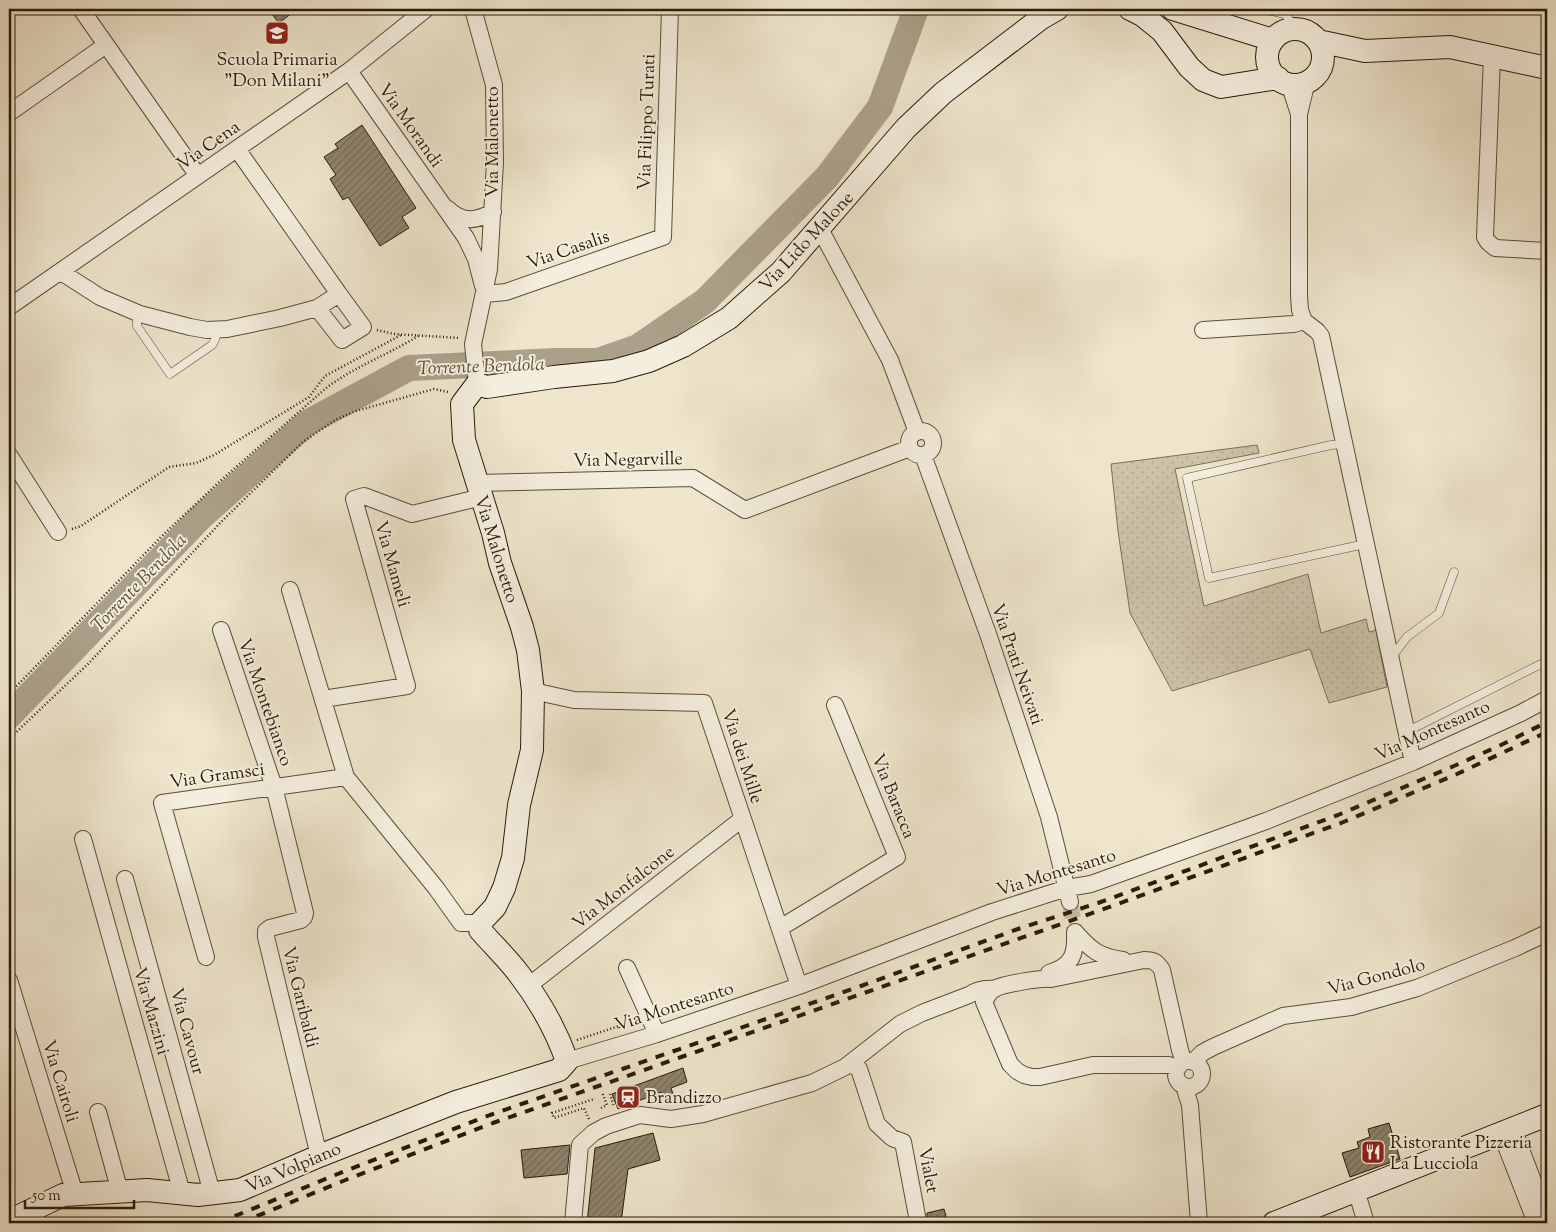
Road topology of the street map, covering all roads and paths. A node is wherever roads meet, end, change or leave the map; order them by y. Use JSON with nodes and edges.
{"nodes":[{"id":1,"x":81,"y":9,"type":"edge"},
{"id":2,"x":426,"y":9,"type":"edge"},
{"id":3,"x":473,"y":9,"type":"edge"},
{"id":4,"x":670,"y":9,"type":"edge"},
{"id":5,"x":1057,"y":9,"type":"edge"},
{"id":6,"x":1130,"y":9,"type":"edge"},
{"id":7,"x":1174,"y":9,"type":"edge"},
{"id":8,"x":1262,"y":9,"type":"edge"},
{"id":9,"x":1296,"y":28,"type":"junction"},
{"id":10,"x":1318,"y":40,"type":"junction"},
{"id":11,"x":106,"y":45,"type":"junction"},
{"id":12,"x":1270,"y":49,"type":"junction"},
{"id":13,"x":1365,"y":51,"type":"junction"},
{"id":14,"x":1492,"y":56,"type":"junction"},
{"id":15,"x":1547,"y":68,"type":"edge"},
{"id":16,"x":349,"y":71,"type":"junction"},
{"id":17,"x":1299,"y":77,"type":"junction"},
{"id":18,"x":1248,"y":82,"type":"junction"},
{"id":19,"x":9,"y":113,"type":"edge"},
{"id":20,"x":237,"y":149,"type":"junction"},
{"id":21,"x":198,"y":176,"type":"junction"},
{"id":22,"x":441,"y":202,"type":"junction"},
{"id":23,"x":493,"y":212,"type":"junction"},
{"id":24,"x":820,"y":229,"type":"junction"},
{"id":25,"x":663,"y":237,"type":"joint"},
{"id":26,"x":1547,"y":251,"type":"edge"},
{"id":27,"x":61,"y":272,"type":"junction"},
{"id":28,"x":339,"y":294,"type":"junction"},
{"id":29,"x":485,"y":294,"type":"junction"},
{"id":30,"x":9,"y":307,"type":"edge"},
{"id":31,"x":317,"y":308,"type":"junction"},
{"id":32,"x":140,"y":314,"type":"junction"},
{"id":33,"x":1304,"y":321,"type":"junction"},
{"id":34,"x":363,"y":327,"type":"junction"},
{"id":35,"x":213,"y":330,"type":"junction"},
{"id":36,"x":1203,"y":330,"type":"dead end"},
{"id":37,"x":401,"y":335,"type":"junction"},
{"id":38,"x":418,"y":336,"type":"junction"},
{"id":39,"x":474,"y":341,"type":"junction"},
{"id":40,"x":474,"y":385,"type":"junction"},
{"id":41,"x":1344,"y":444,"type":"junction"},
{"id":42,"x":916,"y":452,"type":"junction"},
{"id":43,"x":9,"y":455,"type":"edge"},
{"id":44,"x":479,"y":490,"type":"junction"},
{"id":45,"x":58,"y":532,"type":"joint"},
{"id":46,"x":1365,"y":544,"type":"junction"},
{"id":47,"x":1454,"y":572,"type":"dead end"},
{"id":48,"x":290,"y":590,"type":"dead end"},
{"id":49,"x":221,"y":630,"type":"dead end"},
{"id":50,"x":1390,"y":660,"type":"junction"},
{"id":51,"x":1547,"y":662,"type":"edge"},
{"id":52,"x":533,"y":691,"type":"junction"},
{"id":53,"x":9,"y":694,"type":"edge"},
{"id":54,"x":323,"y":699,"type":"junction"},
{"id":55,"x":1547,"y":699,"type":"edge"},
{"id":56,"x":835,"y":706,"type":"dead end"},
{"id":57,"x":1406,"y":732,"type":"junction"},
{"id":58,"x":9,"y":739,"type":"edge"},
{"id":59,"x":1412,"y":762,"type":"junction"},
{"id":60,"x":346,"y":777,"type":"junction"},
{"id":61,"x":274,"y":787,"type":"junction"},
{"id":62,"x":742,"y":819,"type":"junction"},
{"id":63,"x":83,"y":840,"type":"dead end"},
{"id":64,"x":125,"y":879,"type":"dead end"},
{"id":65,"x":1068,"y":895,"type":"junction"},
{"id":66,"x":480,"y":923,"type":"junction"},
{"id":67,"x":780,"y":928,"type":"junction"},
{"id":68,"x":1547,"y":933,"type":"edge"},
{"id":69,"x":206,"y":957,"type":"dead end"},
{"id":70,"x":1136,"y":962,"type":"junction"},
{"id":71,"x":627,"y":968,"type":"dead end"},
{"id":72,"x":1039,"y":978,"type":"junction"},
{"id":73,"x":9,"y":980,"type":"edge"},
{"id":74,"x":527,"y":986,"type":"junction"},
{"id":75,"x":799,"y":986,"type":"junction"},
{"id":76,"x":994,"y":989,"type":"junction"},
{"id":77,"x":969,"y":995,"type":"junction"},
{"id":78,"x":984,"y":1002,"type":"junction"},
{"id":79,"x":657,"y":1034,"type":"junction"},
{"id":80,"x":567,"y":1061,"type":"junction"},
{"id":81,"x":850,"y":1063,"type":"junction"},
{"id":82,"x":1190,"y":1072,"type":"junction"},
{"id":83,"x":602,"y":1092,"type":"dead end"},
{"id":84,"x":610,"y":1094,"type":"dead end"},
{"id":85,"x":594,"y":1099,"type":"dead end"},
{"id":86,"x":598,"y":1102,"type":"dead end"},
{"id":87,"x":600,"y":1108,"type":"junction"},
{"id":88,"x":98,"y":1112,"type":"dead end"},
{"id":89,"x":603,"y":1113,"type":"dead end"},
{"id":90,"x":617,"y":1113,"type":"dead end"},
{"id":91,"x":1547,"y":1115,"type":"edge"},
{"id":92,"x":590,"y":1123,"type":"dead end"},
{"id":93,"x":1507,"y":1130,"type":"junction"},
{"id":94,"x":319,"y":1156,"type":"junction"},
{"id":95,"x":1356,"y":1190,"type":"junction"},
{"id":96,"x":120,"y":1192,"type":"junction"},
{"id":97,"x":182,"y":1193,"type":"junction"},
{"id":98,"x":212,"y":1193,"type":"junction"},
{"id":99,"x":75,"y":1194,"type":"junction"},
{"id":100,"x":917,"y":1216,"type":"dead end"},
{"id":101,"x":1547,"y":1218,"type":"edge"},
{"id":102,"x":9,"y":1221,"type":"edge"},
{"id":103,"x":573,"y":1223,"type":"edge"},
{"id":104,"x":1199,"y":1223,"type":"edge"},
{"id":105,"x":1274,"y":1223,"type":"edge"},
{"id":106,"x":1366,"y":1223,"type":"edge"},
{"id":107,"x":1536,"y":1223,"type":"edge"}],
"edges":[{"from":1,"to":11,"type":"street"},
{"from":2,"to":16,"type":"street","name":"Via Cena"},
{"from":3,"to":23,"type":"street","name":"Via Malonetto"},
{"from":4,"to":25,"type":"street","name":"Via Filippo Turati"},
{"from":5,"to":24,"type":"street","name":"Via Lido Malone"},
{"from":6,"to":18,"type":"street"},
{"from":7,"to":12,"type":"street"},
{"from":8,"to":9,"type":"lane"},
{"from":9,"to":10,"type":"street"},
{"from":9,"to":12,"type":"street"},
{"from":10,"to":13,"type":"street"},
{"from":10,"to":17,"type":"street"},
{"from":11,"to":19,"type":"street"},
{"from":11,"to":21,"type":"street"},
{"from":12,"to":17,"type":"street"},
{"from":12,"to":18,"type":"street"},
{"from":13,"to":14,"type":"street"},
{"from":13,"to":17,"type":"street"},
{"from":14,"to":15,"type":"street"},
{"from":14,"to":26,"type":"street"},
{"from":16,"to":20,"type":"street","name":"Via Cena"},
{"from":16,"to":22,"type":"street","name":"Via Morandi"},
{"from":17,"to":18,"type":"street"},
{"from":17,"to":33,"type":"street"},
{"from":20,"to":21,"type":"street","name":"Via Cena"},
{"from":20,"to":28,"type":"street"},
{"from":21,"to":27,"type":"street","name":"Via Cena"},
{"from":22,"to":23,"type":"street","name":"Via Morandi"},
{"from":22,"to":29,"type":"street","name":"Via Morandi"},
{"from":23,"to":29,"type":"street","name":"Via Malonetto"},
{"from":24,"to":40,"type":"street","name":"Via Lido Malone"},
{"from":24,"to":42,"type":"street"},
{"from":25,"to":29,"type":"street","name":"Via Casalis"},
{"from":27,"to":30,"type":"street","name":"Via Cena"},
{"from":27,"to":32,"type":"street"},
{"from":28,"to":31,"type":"street"},
{"from":28,"to":34,"type":"street"},
{"from":29,"to":39,"type":"street","name":"Via Malonetto"},
{"from":31,"to":34,"type":"street"},
{"from":31,"to":35,"type":"street"},
{"from":32,"to":35,"type":"street"},
{"from":32,"to":35,"type":"lane"},
{"from":33,"to":36,"type":"street"},
{"from":33,"to":41,"type":"street"},
{"from":34,"to":37,"type":"path"},
{"from":37,"to":38,"type":"path"},
{"from":37,"to":45,"type":"path"},
{"from":38,"to":39,"type":"path"},
{"from":38,"to":53,"type":"path"},
{"from":39,"to":40,"type":"street","name":"Via Malonetto"},
{"from":40,"to":44,"type":"street","name":"Via Malonetto"},
{"from":40,"to":58,"type":"path"},
{"from":41,"to":46,"type":"street"},
{"from":41,"to":46,"type":"lane"},
{"from":42,"to":44,"type":"street","name":"Via Negarville"},
{"from":42,"to":65,"type":"street","name":"Via Prati Neivati"},
{"from":43,"to":45,"type":"street"},
{"from":44,"to":52,"type":"street","name":"Via Malonetto"},
{"from":44,"to":54,"type":"street","name":"Via Mameli"},
{"from":46,"to":50,"type":"street"},
{"from":47,"to":50,"type":"lane"},
{"from":48,"to":54,"type":"street"},
{"from":49,"to":61,"type":"street","name":"Via Montebianco"},
{"from":50,"to":57,"type":"street"},
{"from":51,"to":57,"type":"lane"},
{"from":52,"to":62,"type":"street","name":"Via dei Mille"},
{"from":52,"to":66,"type":"street","name":"Via Malonetto"},
{"from":54,"to":60,"type":"street"},
{"from":55,"to":59,"type":"street","name":"Via Montesanto"},
{"from":56,"to":67,"type":"street","name":"Via Baracca"},
{"from":57,"to":59,"type":"street"},
{"from":59,"to":65,"type":"street","name":"Via Montesanto"},
{"from":60,"to":61,"type":"street","name":"Via Gramsci"},
{"from":60,"to":66,"type":"street"},
{"from":61,"to":69,"type":"street","name":"Via Gramsci"},
{"from":61,"to":94,"type":"street","name":"Via Garibaldi"},
{"from":62,"to":67,"type":"street","name":"Via dei Mille"},
{"from":62,"to":74,"type":"street","name":"Via Monfalcone"},
{"from":63,"to":97,"type":"street","name":"Via Mazzini"},
{"from":64,"to":98,"type":"street","name":"Via Cavour"},
{"from":65,"to":75,"type":"street","name":"Via Montesanto"},
{"from":66,"to":74,"type":"street"},
{"from":67,"to":75,"type":"street","name":"Via dei Mille"},
{"from":68,"to":82,"type":"street","name":"Via Gondolo"},
{"from":70,"to":72,"type":"street"},
{"from":70,"to":72,"type":"street"},
{"from":70,"to":82,"type":"street"},
{"from":71,"to":79,"type":"street"},
{"from":72,"to":76,"type":"street"},
{"from":73,"to":99,"type":"street","name":"Via Cairoli"},
{"from":74,"to":80,"type":"street"},
{"from":75,"to":79,"type":"street","name":"Via Montesanto"},
{"from":76,"to":77,"type":"street"},
{"from":76,"to":78,"type":"street"},
{"from":77,"to":78,"type":"street"},
{"from":77,"to":81,"type":"street"},
{"from":78,"to":82,"type":"street"},
{"from":79,"to":80,"type":"street","name":"Via Montesanto"},
{"from":80,"to":94,"type":"street","name":"Via Volpiano"},
{"from":81,"to":100,"type":"street","name":"Vialet"},
{"from":81,"to":103,"type":"street"},
{"from":82,"to":104,"type":"street","name":"Via Gondolo"},
{"from":83,"to":87,"type":"path"},
{"from":84,"to":90,"type":"path"},
{"from":85,"to":92,"type":"path"},
{"from":86,"to":87,"type":"path"},
{"from":87,"to":89,"type":"path"},
{"from":88,"to":96,"type":"street"},
{"from":91,"to":93,"type":"street"},
{"from":93,"to":95,"type":"street"},
{"from":93,"to":101,"type":"street"},
{"from":93,"to":107,"type":"street"},
{"from":94,"to":98,"type":"street","name":"Via Volpiano"},
{"from":95,"to":105,"type":"street"},
{"from":95,"to":106,"type":"street"},
{"from":96,"to":97,"type":"street","name":"Via Volpiano"},
{"from":96,"to":99,"type":"street","name":"Via Volpiano"},
{"from":97,"to":98,"type":"street","name":"Via Volpiano"},
{"from":99,"to":102,"type":"street","name":"Via Volpiano"}]}
